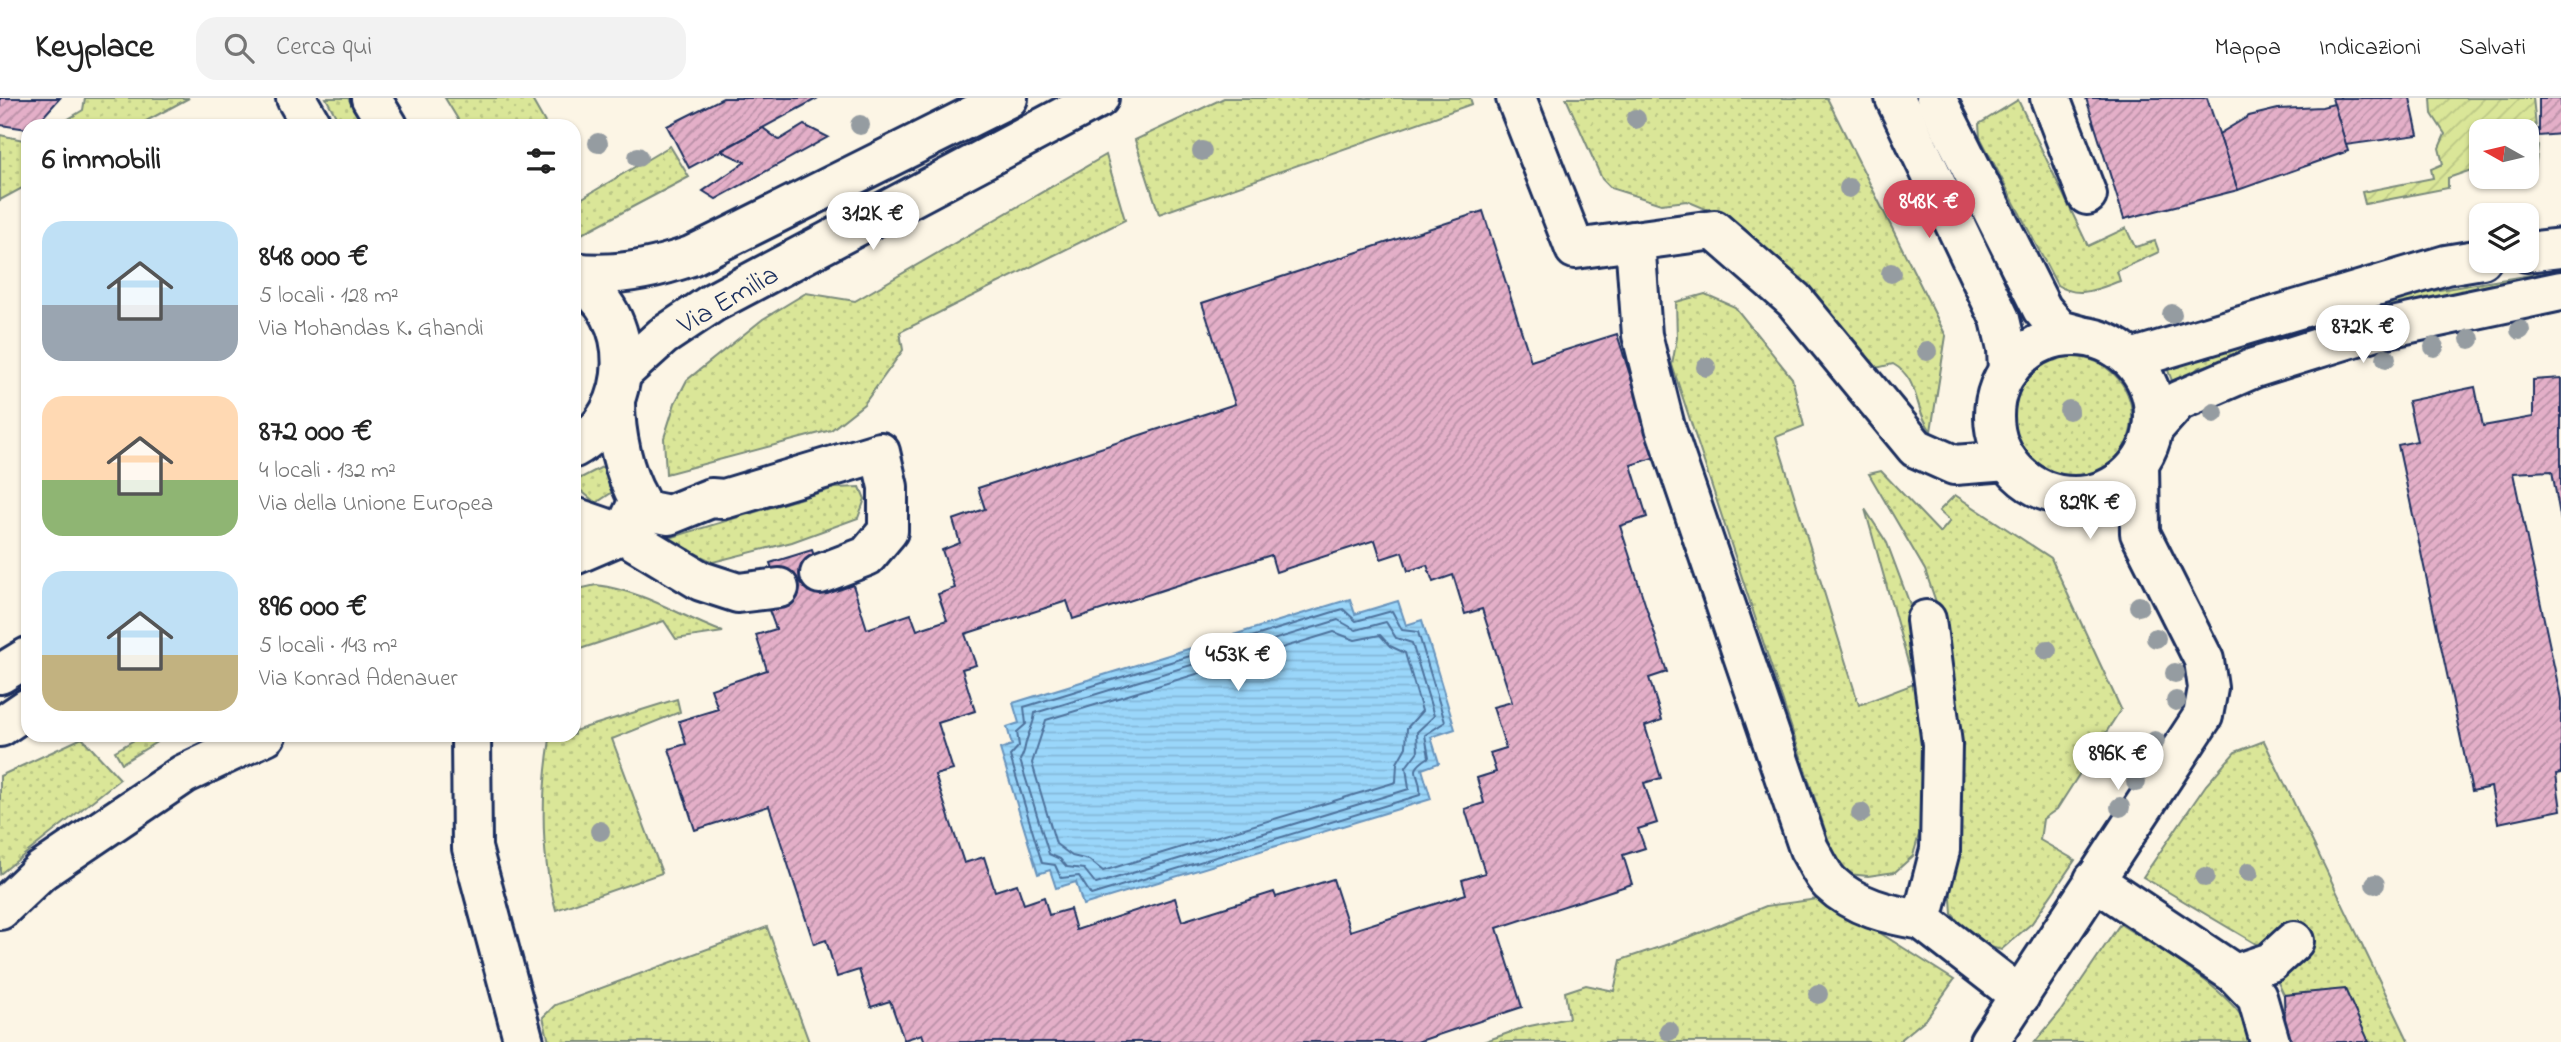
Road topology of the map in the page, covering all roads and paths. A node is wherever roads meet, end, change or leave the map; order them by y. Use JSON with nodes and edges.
{"nodes":[{"id":1,"x":296,"y":98,"type":"edge"},
{"id":2,"x":371,"y":98,"type":"edge"},
{"id":3,"x":1009,"y":98,"type":"edge"},
{"id":4,"x":1099,"y":98,"type":"edge"},
{"id":5,"x":1516,"y":98,"type":"edge"},
{"id":6,"x":1895,"y":98,"type":"edge"},
{"id":7,"x":1924,"y":98,"type":"edge"},
{"id":8,"x":1936,"y":98,"type":"edge"},
{"id":9,"x":2050,"y":98,"type":"edge"},
{"id":10,"x":308,"y":119,"type":"edge"},
{"id":11,"x":384,"y":119,"type":"edge"},
{"id":12,"x":2087,"y":195,"type":"dead end"},
{"id":13,"x":1944,"y":203,"type":"junction"},
{"id":14,"x":1635,"y":241,"type":"junction"},
{"id":15,"x":2561,"y":248,"type":"edge"},
{"id":16,"x":2539,"y":251,"type":"edge"},
{"id":17,"x":2469,"y":261,"type":"edge"},
{"id":18,"x":581,"y":272,"type":"edge"},
{"id":19,"x":581,"y":285,"type":"edge"},
{"id":20,"x":2561,"y":292,"type":"edge"},
{"id":21,"x":2081,"y":336,"type":"junction"},
{"id":22,"x":2131,"y":359,"type":"junction"},
{"id":23,"x":2008,"y":371,"type":"junction"},
{"id":24,"x":619,"y":388,"type":"junction"},
{"id":25,"x":2153,"y":429,"type":"junction"},
{"id":26,"x":581,"y":442,"type":"edge"},
{"id":27,"x":2008,"y":461,"type":"junction"},
{"id":28,"x":2139,"y":463,"type":"junction"},
{"id":29,"x":2065,"y":496,"type":"junction"},
{"id":30,"x":581,"y":529,"type":"edge"},
{"id":31,"x":2140,"y":533,"type":"junction"},
{"id":32,"x":623,"y":534,"type":"junction"},
{"id":33,"x":820,"y":574,"type":"dead end"},
{"id":34,"x":779,"y":588,"type":"dead end"},
{"id":35,"x":1926,"y":620,"type":"dead end"},
{"id":36,"x":21,"y":661,"type":"edge"},
{"id":37,"x":0,"y":674,"type":"edge"},
{"id":38,"x":21,"y":713,"type":"edge"},
{"id":39,"x":0,"y":727,"type":"edge"},
{"id":40,"x":251,"y":742,"type":"edge"},
{"id":41,"x":471,"y":742,"type":"edge"},
{"id":42,"x":494,"y":742,"type":"edge"},
{"id":43,"x":471,"y":786,"type":"junction"},
{"id":44,"x":2094,"y":880,"type":"junction"},
{"id":45,"x":0,"y":910,"type":"edge"},
{"id":46,"x":1922,"y":920,"type":"junction"},
{"id":47,"x":2294,"y":941,"type":"dead end"},
{"id":48,"x":2235,"y":974,"type":"junction"},
{"id":49,"x":2020,"y":996,"type":"junction"},
{"id":50,"x":524,"y":1042,"type":"edge"},
{"id":51,"x":1989,"y":1042,"type":"edge"},
{"id":52,"x":2270,"y":1042,"type":"edge"}],
"edges":[{"from":1,"to":10,"type":"street"},
{"from":2,"to":11,"type":"street"},
{"from":3,"to":18,"type":"street","name":"Via Emilia"},
{"from":4,"to":24,"type":"street","name":"Via Emilia"},
{"from":5,"to":14,"type":"street"},
{"from":6,"to":13,"type":"street"},
{"from":7,"to":13,"type":"street"},
{"from":8,"to":21,"type":"street"},
{"from":9,"to":12,"type":"street"},
{"from":13,"to":23,"type":"street"},
{"from":14,"to":27,"type":"street"},
{"from":14,"to":46,"type":"street"},
{"from":15,"to":16,"type":"street"},
{"from":17,"to":22,"type":"street"},
{"from":19,"to":24,"type":"street"},
{"from":20,"to":25,"type":"street"},
{"from":21,"to":22,"type":"street"},
{"from":21,"to":23,"type":"street"},
{"from":22,"to":25,"type":"street"},
{"from":23,"to":27,"type":"street"},
{"from":24,"to":26,"type":"street","name":"Via Emilia"},
{"from":24,"to":32,"type":"street"},
{"from":25,"to":28,"type":"street"},
{"from":27,"to":29,"type":"street"},
{"from":28,"to":29,"type":"street"},
{"from":28,"to":31,"type":"street"},
{"from":29,"to":31,"type":"street"},
{"from":30,"to":32,"type":"street"},
{"from":31,"to":44,"type":"street"},
{"from":32,"to":33,"type":"street"},
{"from":32,"to":34,"type":"street"},
{"from":35,"to":46,"type":"street"},
{"from":36,"to":37,"type":"street"},
{"from":38,"to":39,"type":"street"},
{"from":40,"to":45,"type":"street"},
{"from":41,"to":43,"type":"street"},
{"from":42,"to":43,"type":"street"},
{"from":43,"to":50,"type":"street"},
{"from":44,"to":48,"type":"street"},
{"from":44,"to":49,"type":"street"},
{"from":46,"to":49,"type":"street"},
{"from":47,"to":48,"type":"street"},
{"from":48,"to":52,"type":"street"},
{"from":49,"to":51,"type":"street"}]}
